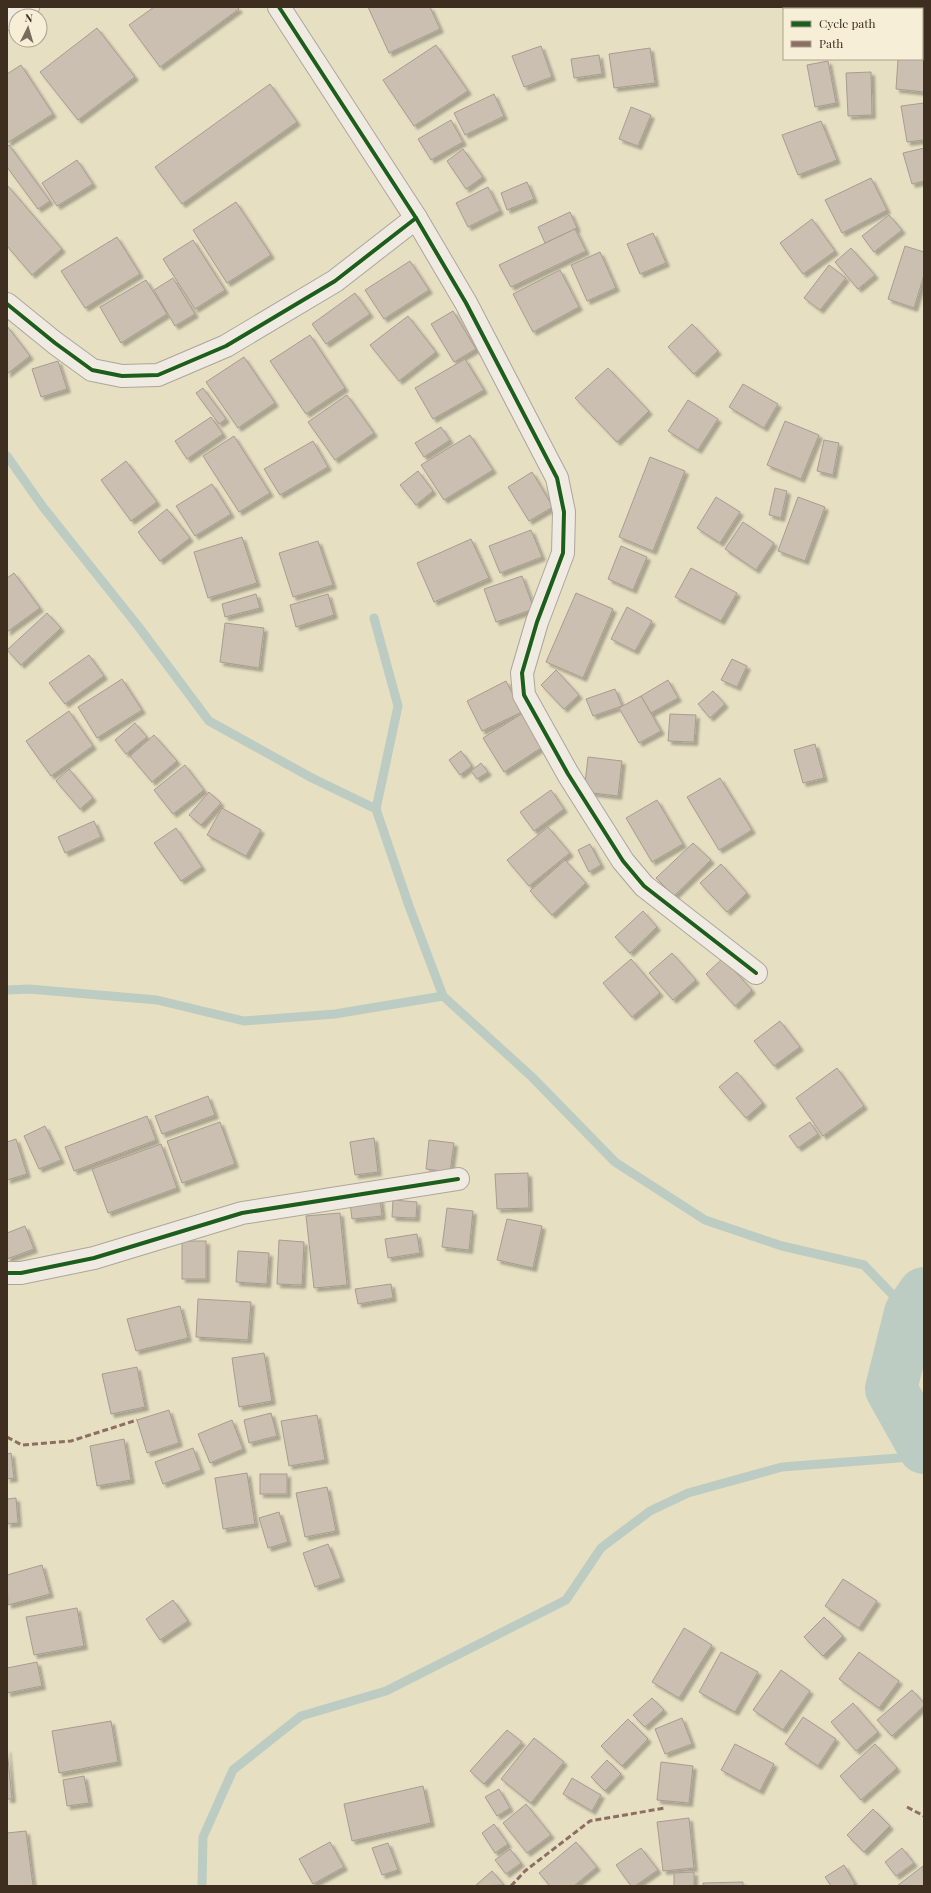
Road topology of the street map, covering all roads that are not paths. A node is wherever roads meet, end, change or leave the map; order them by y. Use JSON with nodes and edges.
{"nodes":[{"id":1,"x":28,"y":7,"type":"edge"},
{"id":2,"x":279,"y":7,"type":"edge"},
{"id":3,"x":7,"y":19,"type":"edge"},
{"id":4,"x":416,"y":218,"type":"junction"},
{"id":5,"x":7,"y":304,"type":"edge"},
{"id":6,"x":756,"y":974,"type":"dead end"},
{"id":7,"x":458,"y":1179,"type":"dead end"},
{"id":8,"x":7,"y":1273,"type":"edge"}],
"edges":[{"from":1,"to":3,"type":"street"},
{"from":2,"to":4,"type":"street"},
{"from":4,"to":5,"type":"street"},
{"from":4,"to":6,"type":"street"},
{"from":7,"to":8,"type":"street"}]}
